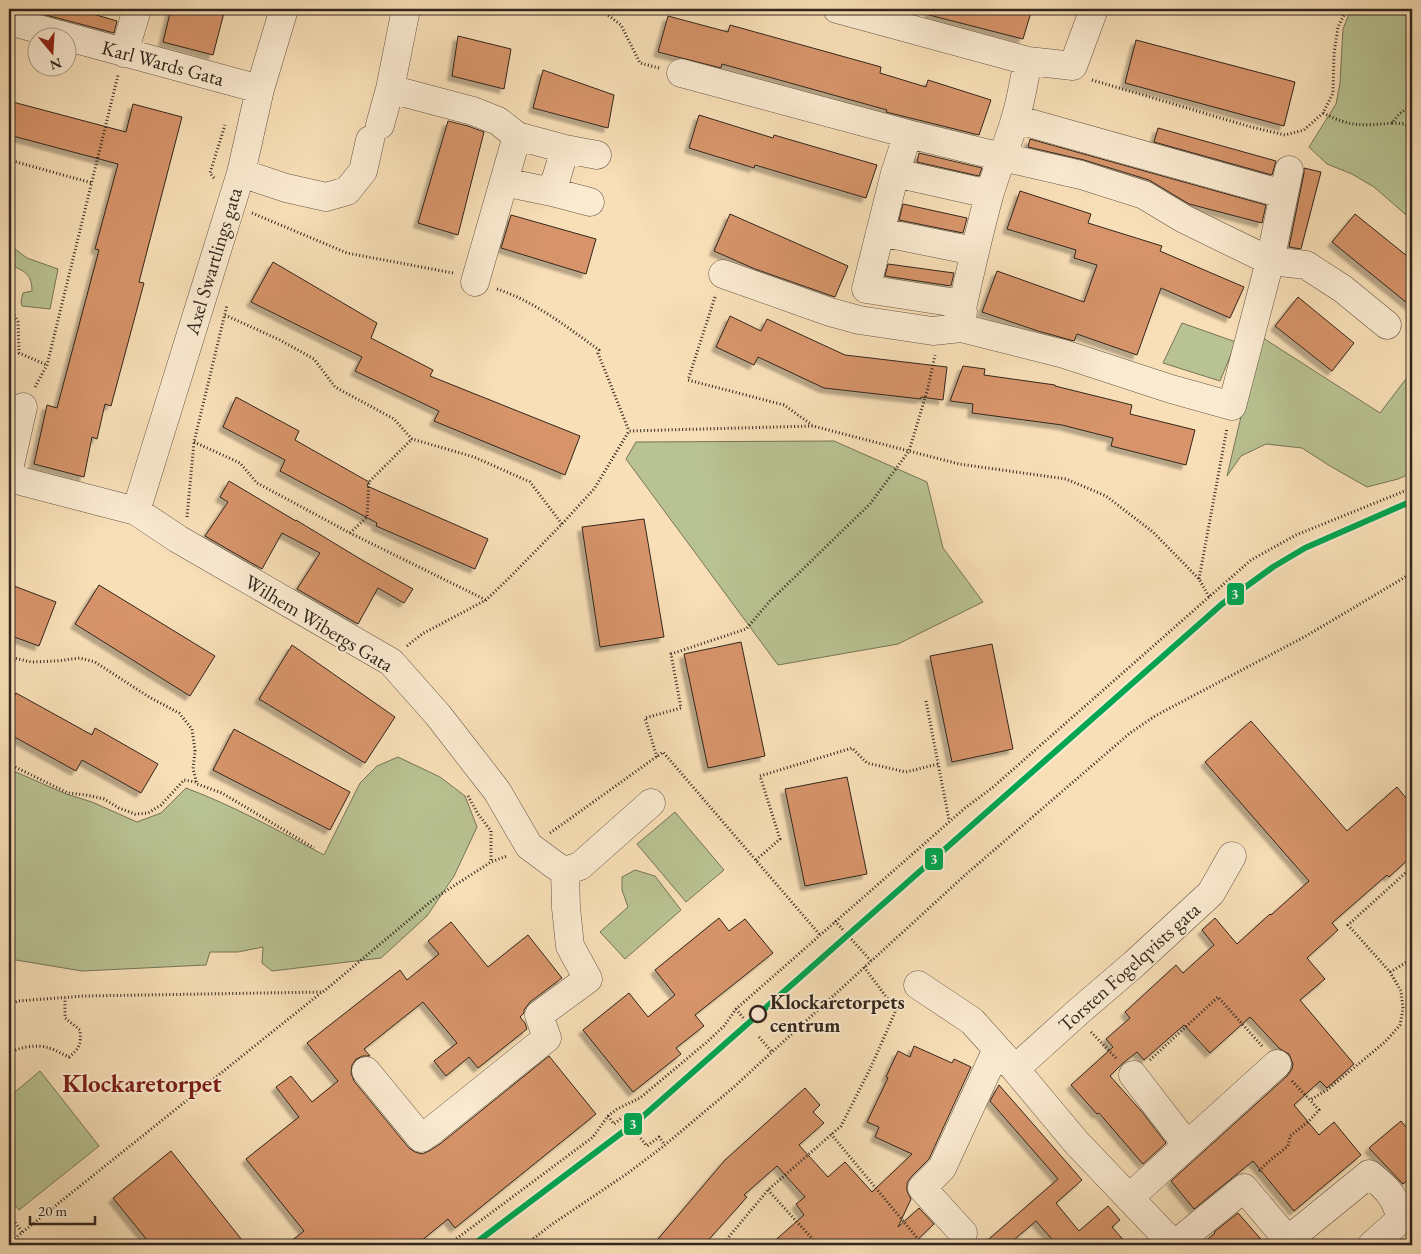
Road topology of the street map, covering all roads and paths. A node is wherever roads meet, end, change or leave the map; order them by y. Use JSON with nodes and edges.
{"nodes":[{"id":1,"x":137,"y":9,"type":"edge"},
{"id":2,"x":284,"y":9,"type":"edge"},
{"id":3,"x":406,"y":9,"type":"edge"},
{"id":4,"x":600,"y":9,"type":"edge"},
{"id":5,"x":837,"y":9,"type":"edge"},
{"id":6,"x":1094,"y":9,"type":"edge"},
{"id":7,"x":1347,"y":9,"type":"edge"},
{"id":8,"x":9,"y":21,"type":"edge"},
{"id":9,"x":124,"y":53,"type":"junction"},
{"id":10,"x":1028,"y":61,"type":"junction"},
{"id":11,"x":1073,"y":66,"type":"junction"},
{"id":12,"x":681,"y":73,"type":"joint"},
{"id":13,"x":260,"y":89,"type":"junction"},
{"id":14,"x":390,"y":89,"type":"junction"},
{"id":15,"x":1412,"y":105,"type":"edge"},
{"id":16,"x":1323,"y":114,"type":"junction"},
{"id":17,"x":1015,"y":119,"type":"junction"},
{"id":18,"x":1392,"y":123,"type":"junction"},
{"id":19,"x":1412,"y":129,"type":"edge"},
{"id":20,"x":908,"y":134,"type":"junction"},
{"id":21,"x":517,"y":136,"type":"junction"},
{"id":22,"x":565,"y":149,"type":"junction"},
{"id":23,"x":597,"y":155,"type":"dead end"},
{"id":24,"x":1002,"y":157,"type":"junction"},
{"id":25,"x":9,"y":160,"type":"edge"},
{"id":26,"x":241,"y":173,"type":"junction"},
{"id":27,"x":895,"y":173,"type":"junction"},
{"id":28,"x":504,"y":182,"type":"junction"},
{"id":29,"x":92,"y":183,"type":"junction"},
{"id":30,"x":552,"y":192,"type":"junction"},
{"id":31,"x":989,"y":194,"type":"junction"},
{"id":32,"x":590,"y":202,"type":"dead end"},
{"id":33,"x":880,"y":232,"type":"junction"},
{"id":34,"x":974,"y":251,"type":"junction"},
{"id":35,"x":1270,"y":261,"type":"junction"},
{"id":36,"x":723,"y":274,"type":"joint"},
{"id":37,"x":475,"y":282,"type":"dead end"},
{"id":38,"x":9,"y":306,"type":"edge"},
{"id":39,"x":226,"y":315,"type":"dead end"},
{"id":40,"x":955,"y":321,"type":"junction"},
{"id":41,"x":1387,"y":325,"type":"dead end"},
{"id":42,"x":47,"y":365,"type":"junction"},
{"id":43,"x":1232,"y":406,"type":"junction"},
{"id":44,"x":24,"y":407,"type":"joint"},
{"id":45,"x":813,"y":426,"type":"junction"},
{"id":46,"x":412,"y":439,"type":"junction"},
{"id":47,"x":194,"y":442,"type":"dead end"},
{"id":48,"x":909,"y":452,"type":"junction"},
{"id":49,"x":9,"y":469,"type":"edge"},
{"id":50,"x":9,"y":478,"type":"edge"},
{"id":51,"x":1412,"y":488,"type":"edge"},
{"id":52,"x":136,"y":512,"type":"junction"},
{"id":53,"x":562,"y":524,"type":"junction"},
{"id":54,"x":350,"y":533,"type":"junction"},
{"id":55,"x":1412,"y":573,"type":"edge"},
{"id":56,"x":1199,"y":579,"type":"junction"},
{"id":57,"x":1209,"y":597,"type":"junction"},
{"id":58,"x":486,"y":600,"type":"junction"},
{"id":59,"x":9,"y":657,"type":"edge"},
{"id":60,"x":391,"y":662,"type":"junction"},
{"id":61,"x":926,"y":701,"type":"dead end"},
{"id":62,"x":657,"y":757,"type":"junction"},
{"id":63,"x":9,"y":764,"type":"edge"},
{"id":64,"x":938,"y":764,"type":"junction"},
{"id":65,"x":196,"y":782,"type":"junction"},
{"id":66,"x":464,"y":790,"type":"dead end"},
{"id":67,"x":651,"y":803,"type":"dead end"},
{"id":68,"x":949,"y":821,"type":"junction"},
{"id":69,"x":530,"y":846,"type":"junction"},
{"id":70,"x":314,"y":848,"type":"dead end"},
{"id":71,"x":1232,"y":856,"type":"dead end"},
{"id":72,"x":756,"y":860,"type":"junction"},
{"id":73,"x":491,"y":862,"type":"junction"},
{"id":74,"x":1412,"y":867,"type":"edge"},
{"id":75,"x":565,"y":871,"type":"junction"},
{"id":76,"x":835,"y":921,"type":"junction"},
{"id":77,"x":820,"y":935,"type":"junction"},
{"id":78,"x":1412,"y":960,"type":"edge"},
{"id":79,"x":871,"y":962,"type":"junction"},
{"id":80,"x":864,"y":967,"type":"junction"},
{"id":81,"x":1390,"y":972,"type":"junction"},
{"id":82,"x":921,"y":986,"type":"joint"},
{"id":83,"x":322,"y":992,"type":"junction"},
{"id":84,"x":65,"y":998,"type":"junction"},
{"id":85,"x":9,"y":1004,"type":"edge"},
{"id":86,"x":736,"y":1009,"type":"junction"},
{"id":87,"x":896,"y":1010,"type":"junction"},
{"id":88,"x":1074,"y":1015,"type":"junction"},
{"id":89,"x":746,"y":1020,"type":"dead end"},
{"id":90,"x":759,"y":1037,"type":"dead end"},
{"id":91,"x":997,"y":1049,"type":"junction"},
{"id":92,"x":772,"y":1052,"type":"junction"},
{"id":93,"x":9,"y":1053,"type":"edge"},
{"id":94,"x":1278,"y":1064,"type":"junction"},
{"id":95,"x":1015,"y":1070,"type":"junction"},
{"id":96,"x":366,"y":1071,"type":"dead end"},
{"id":97,"x":1133,"y":1075,"type":"junction"},
{"id":98,"x":1310,"y":1100,"type":"junction"},
{"id":99,"x":608,"y":1116,"type":"junction"},
{"id":100,"x":831,"y":1134,"type":"junction"},
{"id":101,"x":665,"y":1145,"type":"junction"},
{"id":102,"x":1187,"y":1145,"type":"junction"},
{"id":103,"x":1244,"y":1188,"type":"junction"},
{"id":104,"x":768,"y":1190,"type":"junction"},
{"id":105,"x":1129,"y":1198,"type":"junction"},
{"id":106,"x":9,"y":1214,"type":"edge"},
{"id":107,"x":22,"y":1232,"type":"junction"},
{"id":108,"x":963,"y":1233,"type":"dead end"},
{"id":109,"x":9,"y":1243,"type":"edge"},
{"id":110,"x":1290,"y":1243,"type":"edge"},
{"id":111,"x":448,"y":1245,"type":"edge"},
{"id":112,"x":525,"y":1245,"type":"edge"},
{"id":113,"x":722,"y":1245,"type":"edge"},
{"id":114,"x":818,"y":1245,"type":"edge"},
{"id":115,"x":923,"y":1245,"type":"edge"},
{"id":116,"x":1174,"y":1245,"type":"edge"},
{"id":117,"x":1372,"y":1245,"type":"edge"}],
"edges":[{"from":1,"to":9,"type":"street"},
{"from":2,"to":13,"type":"street","name":"Axel Swartlings gata"},
{"from":3,"to":14,"type":"street"},
{"from":4,"to":12,"type":"path"},
{"from":5,"to":10,"type":"street"},
{"from":6,"to":11,"type":"street"},
{"from":7,"to":16,"type":"path"},
{"from":8,"to":9,"type":"street","name":"Karl Wards Gata"},
{"from":9,"to":13,"type":"street","name":"Karl Wards Gata"},
{"from":9,"to":29,"type":"path"},
{"from":10,"to":11,"type":"street"},
{"from":10,"to":17,"type":"street"},
{"from":11,"to":16,"type":"path"},
{"from":12,"to":20,"type":"street"},
{"from":13,"to":26,"type":"street","name":"Axel Swartlings gata"},
{"from":14,"to":21,"type":"street"},
{"from":14,"to":26,"type":"street"},
{"from":15,"to":18,"type":"path"},
{"from":16,"to":18,"type":"path"},
{"from":17,"to":24,"type":"street"},
{"from":17,"to":35,"type":"street"},
{"from":18,"to":19,"type":"path"},
{"from":20,"to":24,"type":"street"},
{"from":20,"to":27,"type":"street"},
{"from":21,"to":22,"type":"street"},
{"from":21,"to":28,"type":"street"},
{"from":22,"to":23,"type":"street"},
{"from":22,"to":30,"type":"street"},
{"from":24,"to":31,"type":"street"},
{"from":24,"to":35,"type":"street"},
{"from":25,"to":29,"type":"path"},
{"from":26,"to":52,"type":"street","name":"Axel Swartlings gata"},
{"from":27,"to":31,"type":"street"},
{"from":27,"to":33,"type":"street"},
{"from":28,"to":30,"type":"street"},
{"from":28,"to":37,"type":"street"},
{"from":29,"to":42,"type":"path"},
{"from":30,"to":32,"type":"street"},
{"from":31,"to":34,"type":"street"},
{"from":33,"to":34,"type":"street"},
{"from":33,"to":40,"type":"street"},
{"from":34,"to":40,"type":"street"},
{"from":35,"to":41,"type":"street"},
{"from":35,"to":43,"type":"street"},
{"from":36,"to":40,"type":"street"},
{"from":36,"to":45,"type":"path"},
{"from":38,"to":42,"type":"path"},
{"from":39,"to":46,"type":"path"},
{"from":40,"to":43,"type":"street"},
{"from":40,"to":48,"type":"path"},
{"from":42,"to":44,"type":"path"},
{"from":43,"to":56,"type":"path"},
{"from":44,"to":49,"type":"street"},
{"from":45,"to":48,"type":"path"},
{"from":45,"to":53,"type":"path"},
{"from":46,"to":53,"type":"path"},
{"from":46,"to":54,"type":"path"},
{"from":47,"to":54,"type":"path"},
{"from":48,"to":56,"type":"path"},
{"from":48,"to":62,"type":"path"},
{"from":50,"to":52,"type":"street","name":"Wilhem Wibergs Gata"},
{"from":51,"to":57,"type":"path"},
{"from":52,"to":60,"type":"street","name":"Wilhem Wibergs Gata"},
{"from":53,"to":58,"type":"path"},
{"from":54,"to":58,"type":"path"},
{"from":55,"to":79,"type":"path"},
{"from":56,"to":57,"type":"path"},
{"from":57,"to":68,"type":"path"},
{"from":58,"to":60,"type":"path"},
{"from":59,"to":65,"type":"path"},
{"from":60,"to":69,"type":"street","name":"Wilhem Wibergs Gata"},
{"from":61,"to":64,"type":"path"},
{"from":62,"to":69,"type":"path"},
{"from":62,"to":72,"type":"path"},
{"from":63,"to":65,"type":"path"},
{"from":64,"to":68,"type":"path"},
{"from":64,"to":72,"type":"path"},
{"from":65,"to":70,"type":"path"},
{"from":66,"to":73,"type":"path"},
{"from":67,"to":75,"type":"street"},
{"from":68,"to":76,"type":"path"},
{"from":69,"to":73,"type":"path"},
{"from":69,"to":75,"type":"street","name":"Wilhem Wibergs Gata"},
{"from":71,"to":88,"type":"street","name":"Torsten Fogelqvists gata"},
{"from":72,"to":77,"type":"path"},
{"from":73,"to":83,"type":"path"},
{"from":74,"to":81,"type":"path"},
{"from":75,"to":96,"type":"street"},
{"from":76,"to":77,"type":"path"},
{"from":76,"to":79,"type":"path"},
{"from":77,"to":86,"type":"path"},
{"from":78,"to":81,"type":"path"},
{"from":79,"to":80,"type":"path"},
{"from":80,"to":87,"type":"path"},
{"from":80,"to":92,"type":"path"},
{"from":81,"to":98,"type":"path"},
{"from":82,"to":87,"type":"path"},
{"from":82,"to":91,"type":"street"},
{"from":83,"to":84,"type":"path"},
{"from":83,"to":107,"type":"path"},
{"from":84,"to":85,"type":"path"},
{"from":84,"to":93,"type":"path"},
{"from":86,"to":89,"type":"path"},
{"from":86,"to":99,"type":"path"},
{"from":87,"to":100,"type":"path"},
{"from":88,"to":95,"type":"street","name":"Torsten Fogelqvists gata"},
{"from":88,"to":97,"type":"path"},
{"from":90,"to":92,"type":"path"},
{"from":91,"to":95,"type":"street"},
{"from":91,"to":108,"type":"street"},
{"from":92,"to":101,"type":"path"},
{"from":94,"to":97,"type":"path"},
{"from":94,"to":98,"type":"path"},
{"from":94,"to":102,"type":"street"},
{"from":95,"to":105,"type":"street"},
{"from":97,"to":102,"type":"street"},
{"from":98,"to":103,"type":"path"},
{"from":99,"to":101,"type":"path"},
{"from":99,"to":111,"type":"path"},
{"from":100,"to":104,"type":"path"},
{"from":100,"to":115,"type":"path"},
{"from":101,"to":112,"type":"path"},
{"from":102,"to":105,"type":"street"},
{"from":103,"to":110,"type":"street"},
{"from":103,"to":116,"type":"street"},
{"from":104,"to":113,"type":"path"},
{"from":104,"to":114,"type":"path"},
{"from":105,"to":116,"type":"street"},
{"from":106,"to":107,"type":"path"},
{"from":107,"to":109,"type":"path"},
{"from":110,"to":117,"type":"street"}]}
